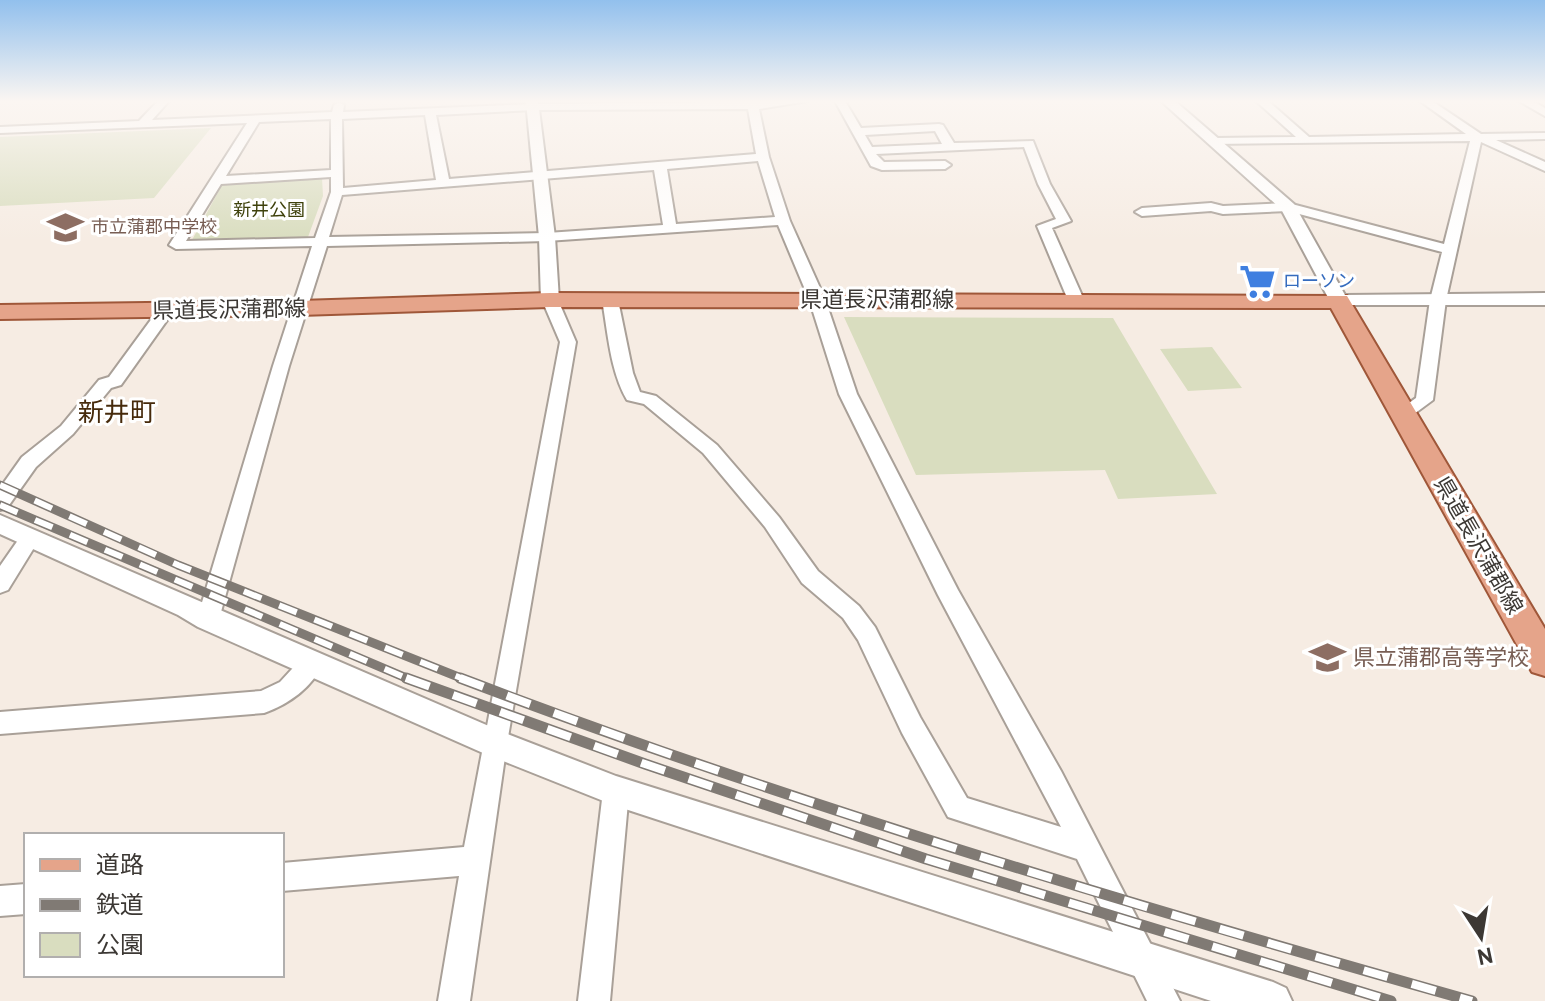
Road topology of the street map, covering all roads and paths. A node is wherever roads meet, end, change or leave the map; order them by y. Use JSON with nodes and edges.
{"nodes":[{"id":1,"x":238,"y":148,"type":"edge"},
{"id":2,"x":335,"y":148,"type":"edge"},
{"id":3,"x":437,"y":148,"type":"edge"},
{"id":4,"x":537,"y":148,"type":"edge"},
{"id":5,"x":761,"y":148,"type":"edge"},
{"id":6,"x":867,"y":148,"type":"edge"},
{"id":7,"x":912,"y":148,"type":"edge"},
{"id":8,"x":1031,"y":148,"type":"edge"},
{"id":9,"x":1221,"y":148,"type":"edge"},
{"id":10,"x":1474,"y":148,"type":"edge"},
{"id":11,"x":1503,"y":148,"type":"edge"},
{"id":12,"x":868,"y":151,"type":"junction"},
{"id":13,"x":763,"y":157,"type":"junction"},
{"id":14,"x":945,"y":165,"type":"dead end"},
{"id":15,"x":660,"y":166,"type":"junction"},
{"id":16,"x":1545,"y":167,"type":"edge"},
{"id":17,"x":335,"y":173,"type":"junction"},
{"id":18,"x":539,"y":175,"type":"junction"},
{"id":19,"x":218,"y":180,"type":"junction"},
{"id":20,"x":443,"y":182,"type":"junction"},
{"id":21,"x":337,"y":192,"type":"junction"},
{"id":22,"x":1288,"y":207,"type":"junction"},
{"id":23,"x":1142,"y":212,"type":"dead end"},
{"id":24,"x":783,"y":221,"type":"junction"},
{"id":25,"x":670,"y":228,"type":"junction"},
{"id":26,"x":547,"y":237,"type":"junction"},
{"id":27,"x":320,"y":241,"type":"junction"},
{"id":28,"x":1449,"y":249,"type":"junction"},
{"id":29,"x":817,"y":299,"type":"junction"},
{"id":30,"x":550,"y":300,"type":"junction"},
{"id":31,"x":610,"y":300,"type":"junction"},
{"id":32,"x":1076,"y":300,"type":"junction"},
{"id":33,"x":1438,"y":300,"type":"junction"},
{"id":34,"x":1543,"y":300,"type":"edge"},
{"id":35,"x":1339,"y":301,"type":"junction"},
{"id":36,"x":300,"y":308,"type":"junction"},
{"id":37,"x":167,"y":309,"type":"junction"},
{"id":38,"x":0,"y":312,"type":"edge"},
{"id":39,"x":1404,"y":413,"type":"junction"},
{"id":40,"x":0,"y":503,"type":"edge"},
{"id":41,"x":0,"y":524,"type":"edge"},
{"id":42,"x":30,"y":538,"type":"junction"},
{"id":43,"x":0,"y":584,"type":"edge"},
{"id":44,"x":208,"y":619,"type":"junction"},
{"id":45,"x":1535,"y":625,"type":"edge"},
{"id":46,"x":1545,"y":661,"type":"edge"},
{"id":47,"x":311,"y":664,"type":"junction"},
{"id":48,"x":0,"y":723,"type":"edge"},
{"id":49,"x":494,"y":743,"type":"junction"},
{"id":50,"x":616,"y":791,"type":"junction"},
{"id":51,"x":1086,"y":848,"type":"junction"},
{"id":52,"x":476,"y":860,"type":"junction"},
{"id":53,"x":284,"y":877,"type":"edge"},
{"id":54,"x":24,"y":899,"type":"edge"},
{"id":55,"x":0,"y":901,"type":"edge"},
{"id":56,"x":1143,"y":962,"type":"junction"},
{"id":57,"x":454,"y":1001,"type":"edge"},
{"id":58,"x":594,"y":1001,"type":"edge"},
{"id":59,"x":1164,"y":1001,"type":"edge"},
{"id":60,"x":1273,"y":1001,"type":"edge"}],
"edges":[{"from":1,"to":19,"type":"street"},
{"from":2,"to":17,"type":"street"},
{"from":3,"to":20,"type":"street"},
{"from":4,"to":18,"type":"street"},
{"from":5,"to":13,"type":"street"},
{"from":6,"to":12,"type":"street"},
{"from":7,"to":12,"type":"street"},
{"from":8,"to":32,"type":"street"},
{"from":9,"to":22,"type":"street"},
{"from":10,"to":28,"type":"street"},
{"from":11,"to":16,"type":"street"},
{"from":12,"to":14,"type":"street"},
{"from":13,"to":15,"type":"street"},
{"from":13,"to":24,"type":"street"},
{"from":15,"to":18,"type":"street"},
{"from":15,"to":25,"type":"street"},
{"from":17,"to":19,"type":"street"},
{"from":17,"to":21,"type":"street"},
{"from":18,"to":20,"type":"street"},
{"from":18,"to":26,"type":"street"},
{"from":19,"to":27,"type":"street"},
{"from":20,"to":21,"type":"street"},
{"from":21,"to":27,"type":"street"},
{"from":22,"to":23,"type":"street"},
{"from":22,"to":28,"type":"street"},
{"from":22,"to":35,"type":"street"},
{"from":24,"to":25,"type":"street"},
{"from":24,"to":29,"type":"street"},
{"from":25,"to":26,"type":"street"},
{"from":26,"to":27,"type":"street"},
{"from":26,"to":30,"type":"street"},
{"from":27,"to":36,"type":"street"},
{"from":28,"to":33,"type":"street"},
{"from":29,"to":31,"type":"main road","name":"県道長沢蒲郡線"},
{"from":29,"to":32,"type":"main road","name":"県道長沢蒲郡線"},
{"from":29,"to":51,"type":"street"},
{"from":30,"to":31,"type":"main road","name":"県道長沢蒲郡線"},
{"from":30,"to":36,"type":"main road","name":"県道長沢蒲郡線"},
{"from":30,"to":49,"type":"street"},
{"from":31,"to":51,"type":"street"},
{"from":32,"to":35,"type":"main road","name":"県道長沢蒲郡線"},
{"from":33,"to":34,"type":"street"},
{"from":33,"to":35,"type":"street"},
{"from":33,"to":39,"type":"street"},
{"from":35,"to":39,"type":"main road","name":"県道長沢蒲郡線"},
{"from":36,"to":37,"type":"main road","name":"県道長沢蒲郡線"},
{"from":36,"to":44,"type":"street"},
{"from":37,"to":38,"type":"main road","name":"県道長沢蒲郡線"},
{"from":37,"to":40,"type":"street"},
{"from":39,"to":45,"type":"main road","name":"県道長沢蒲郡線"},
{"from":41,"to":42,"type":"street"},
{"from":42,"to":43,"type":"street"},
{"from":42,"to":44,"type":"street"},
{"from":44,"to":47,"type":"street"},
{"from":45,"to":46,"type":"main road","name":"県道長沢蒲郡線"},
{"from":47,"to":48,"type":"street"},
{"from":47,"to":49,"type":"street"},
{"from":49,"to":50,"type":"street"},
{"from":49,"to":52,"type":"street"},
{"from":50,"to":56,"type":"street"},
{"from":50,"to":58,"type":"street"},
{"from":51,"to":56,"type":"street"},
{"from":52,"to":53,"type":"street"},
{"from":52,"to":57,"type":"street"},
{"from":54,"to":55,"type":"street"},
{"from":56,"to":59,"type":"street"},
{"from":56,"to":60,"type":"street"}]}
